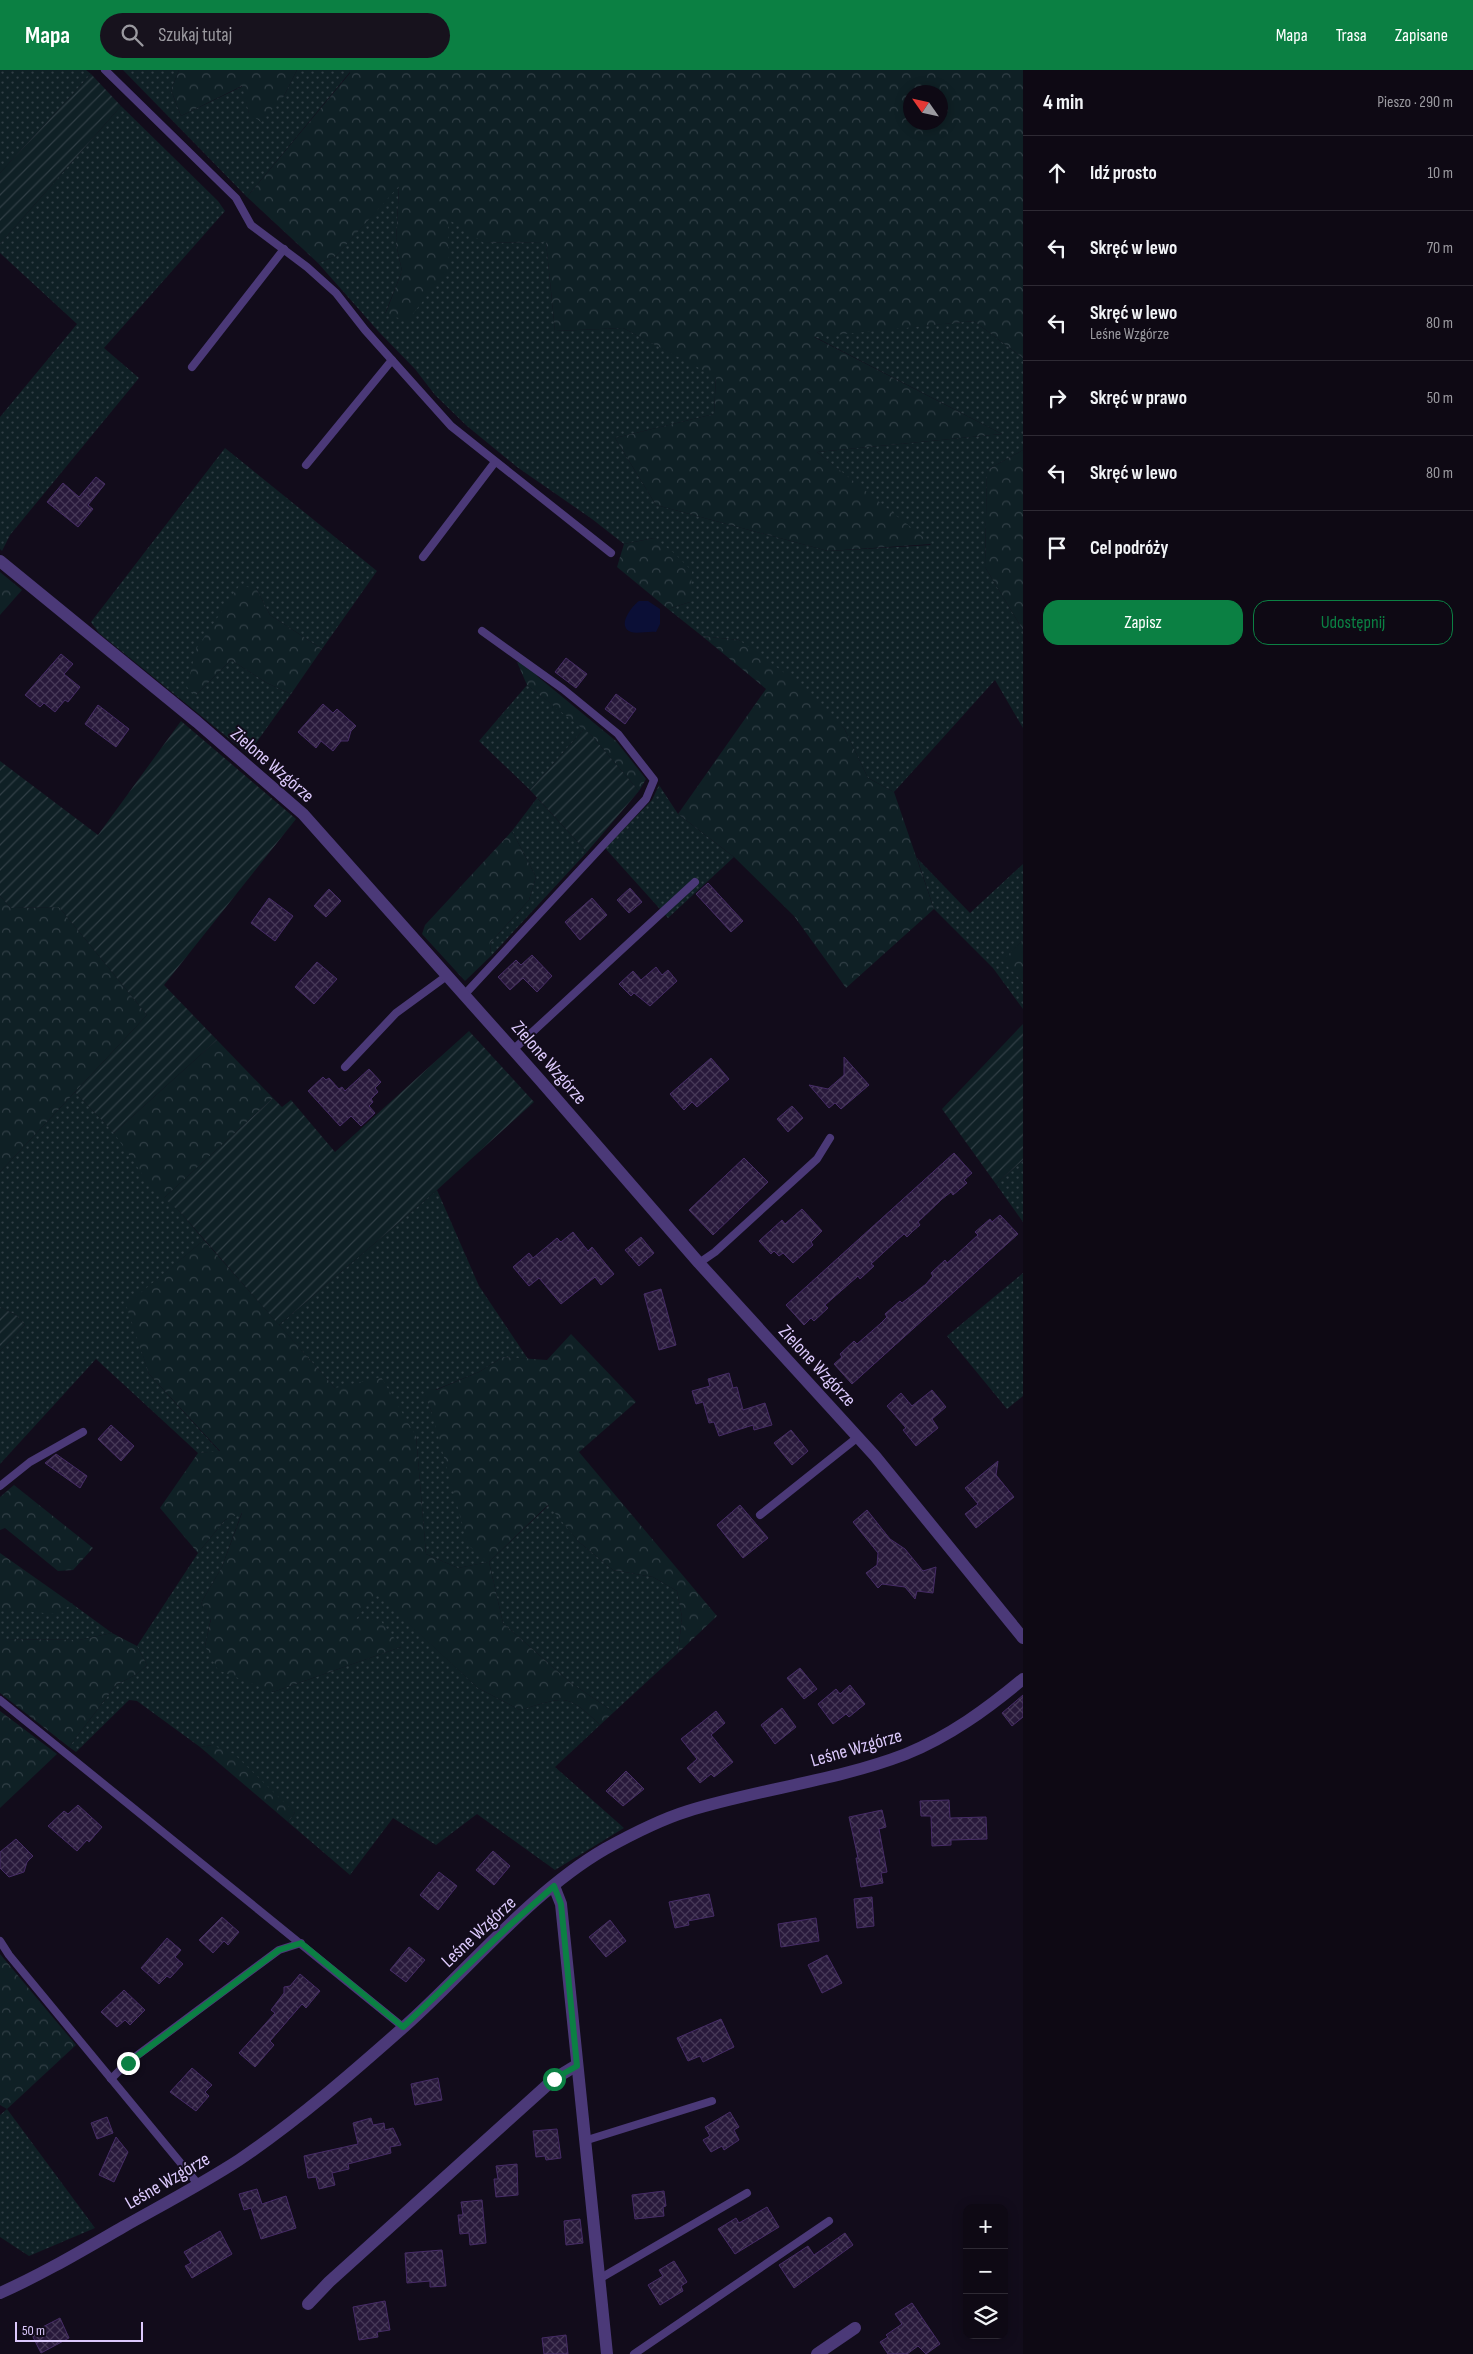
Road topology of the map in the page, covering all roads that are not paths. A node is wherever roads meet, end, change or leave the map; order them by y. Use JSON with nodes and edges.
{"nodes":[{"id":1,"x":105,"y":70,"type":"edge"},
{"id":2,"x":284,"y":249,"type":"junction"},
{"id":3,"x":392,"y":360,"type":"junction"},
{"id":4,"x":192,"y":367,"type":"dead end"},
{"id":5,"x":495,"y":462,"type":"junction"},
{"id":6,"x":306,"y":465,"type":"dead end"},
{"id":7,"x":611,"y":553,"type":"dead end"},
{"id":8,"x":423,"y":557,"type":"dead end"},
{"id":9,"x":0,"y":560,"type":"edge"},
{"id":10,"x":482,"y":631,"type":"dead end"},
{"id":11,"x":695,"y":882,"type":"dead end"},
{"id":12,"x":448,"y":976,"type":"junction"},
{"id":13,"x":465,"y":994,"type":"junction"},
{"id":14,"x":514,"y":1049,"type":"junction"},
{"id":15,"x":345,"y":1067,"type":"dead end"},
{"id":16,"x":830,"y":1138,"type":"dead end"},
{"id":17,"x":699,"y":1263,"type":"junction"},
{"id":18,"x":83,"y":1432,"type":"dead end"},
{"id":19,"x":858,"y":1437,"type":"junction"},
{"id":20,"x":0,"y":1486,"type":"edge"},
{"id":21,"x":760,"y":1515,"type":"dead end"},
{"id":22,"x":1023,"y":1638,"type":"edge"},
{"id":23,"x":1023,"y":1678,"type":"edge"},
{"id":24,"x":0,"y":1700,"type":"edge"},
{"id":25,"x":554,"y":1886,"type":"junction"},
{"id":26,"x":0,"y":1940,"type":"edge"},
{"id":27,"x":301,"y":1943,"type":"junction"},
{"id":28,"x":403,"y":2027,"type":"junction"},
{"id":29,"x":577,"y":2066,"type":"junction"},
{"id":30,"x":111,"y":2079,"type":"junction"},
{"id":31,"x":712,"y":2101,"type":"dead end"},
{"id":32,"x":584,"y":2141,"type":"junction"},
{"id":33,"x":198,"y":2184,"type":"junction"},
{"id":34,"x":748,"y":2193,"type":"dead end"},
{"id":35,"x":829,"y":2221,"type":"dead end"},
{"id":36,"x":599,"y":2279,"type":"junction"},
{"id":37,"x":0,"y":2293,"type":"edge"},
{"id":38,"x":308,"y":2304,"type":"dead end"},
{"id":39,"x":855,"y":2328,"type":"dead end"},
{"id":40,"x":607,"y":2354,"type":"edge"},
{"id":41,"x":634,"y":2354,"type":"edge"},
{"id":42,"x":817,"y":2354,"type":"edge"}],
"edges":[{"from":1,"to":2,"type":"lane"},
{"from":2,"to":3,"type":"lane"},
{"from":2,"to":4,"type":"lane"},
{"from":3,"to":5,"type":"lane"},
{"from":3,"to":6,"type":"lane"},
{"from":5,"to":7,"type":"lane"},
{"from":5,"to":8,"type":"lane"},
{"from":9,"to":12,"type":"street","name":"Zielone Wzgórze"},
{"from":10,"to":13,"type":"lane"},
{"from":11,"to":14,"type":"lane"},
{"from":12,"to":13,"type":"street","name":"Zielone Wzgórze"},
{"from":12,"to":15,"type":"lane"},
{"from":13,"to":14,"type":"street","name":"Zielone Wzgórze"},
{"from":14,"to":17,"type":"street","name":"Zielone Wzgórze"},
{"from":16,"to":17,"type":"lane"},
{"from":17,"to":19,"type":"street","name":"Zielone Wzgórze"},
{"from":18,"to":20,"type":"lane"},
{"from":19,"to":21,"type":"lane"},
{"from":19,"to":22,"type":"street","name":"Zielone Wzgórze"},
{"from":23,"to":25,"type":"street","name":"Leśne Wzgórze"},
{"from":24,"to":27,"type":"lane"},
{"from":25,"to":28,"type":"street","name":"Leśne Wzgórze"},
{"from":25,"to":29,"type":"street"},
{"from":26,"to":30,"type":"lane"},
{"from":27,"to":28,"type":"lane"},
{"from":27,"to":30,"type":"lane"},
{"from":28,"to":33,"type":"street","name":"Leśne Wzgórze"},
{"from":29,"to":32,"type":"street"},
{"from":29,"to":38,"type":"street"},
{"from":30,"to":33,"type":"lane"},
{"from":31,"to":32,"type":"lane"},
{"from":32,"to":36,"type":"street"},
{"from":33,"to":37,"type":"street","name":"Leśne Wzgórze"},
{"from":34,"to":36,"type":"lane"},
{"from":35,"to":41,"type":"lane"},
{"from":36,"to":40,"type":"street"},
{"from":39,"to":42,"type":"street"}]}
